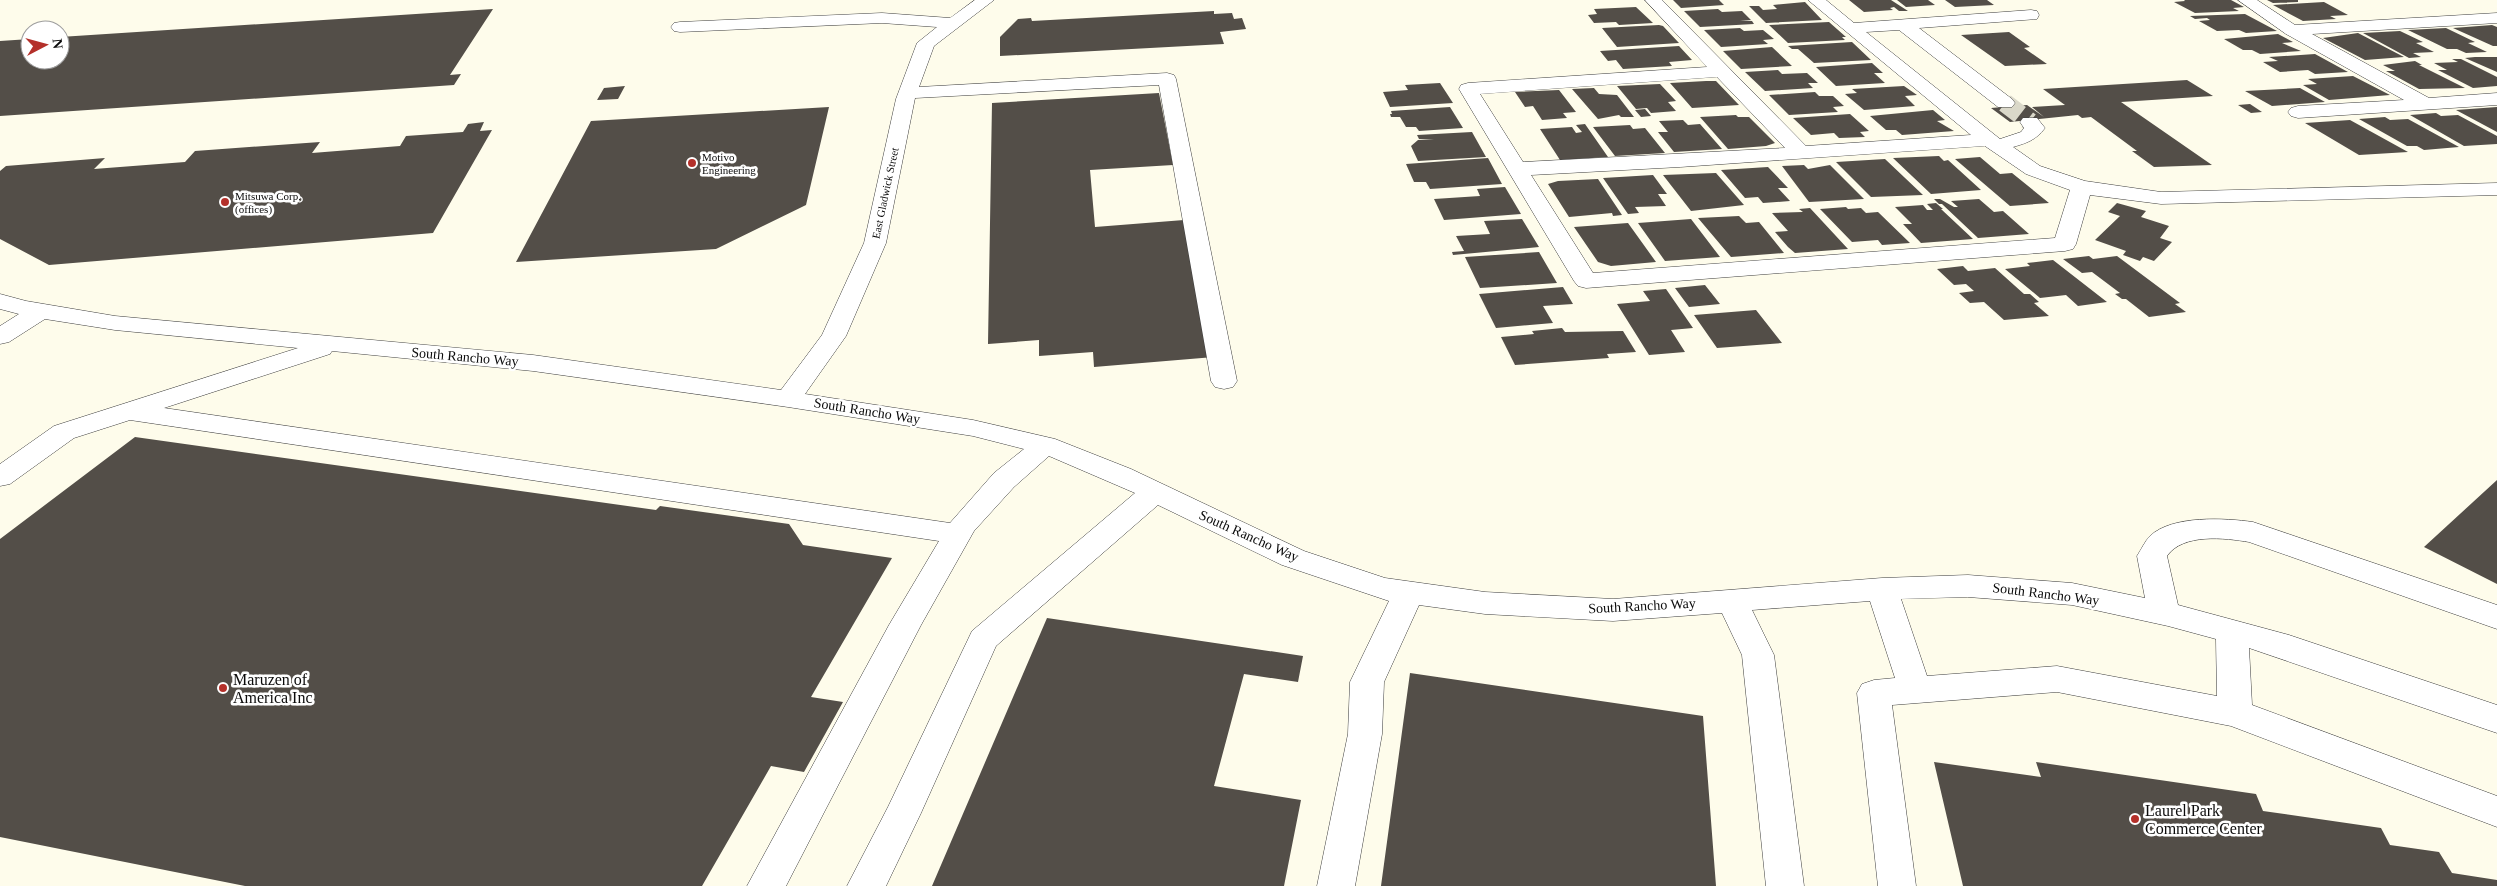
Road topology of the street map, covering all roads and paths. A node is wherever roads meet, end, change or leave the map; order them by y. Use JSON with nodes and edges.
{"nodes":[{"id":1,"x":986,"y":0,"type":"edge"},
{"id":2,"x":1654,"y":0,"type":"edge"},
{"id":3,"x":1816,"y":0,"type":"edge"},
{"id":4,"x":2246,"y":0,"type":"edge"},
{"id":5,"x":901,"y":5,"type":"dead end"},
{"id":6,"x":2031,"y":15,"type":"dead end"},
{"id":7,"x":882,"y":18,"type":"junction"},
{"id":8,"x":2497,"y":18,"type":"edge"},
{"id":9,"x":954,"y":23,"type":"junction"},
{"id":10,"x":1904,"y":25,"type":"junction"},
{"id":11,"x":680,"y":27,"type":"dead end"},
{"id":12,"x":1851,"y":28,"type":"junction"},
{"id":13,"x":2292,"y":30,"type":"junction"},
{"id":14,"x":1722,"y":71,"type":"junction"},
{"id":15,"x":907,"y":93,"type":"junction"},
{"id":16,"x":2497,"y":99,"type":"edge"},
{"id":17,"x":2005,"y":103,"type":"tunnel mouth"},
{"id":18,"x":2426,"y":104,"type":"junction"},
{"id":19,"x":2298,"y":112,"type":"dead end"},
{"id":20,"x":2030,"y":122,"type":"dead end"},
{"id":21,"x":1993,"y":143,"type":"junction"},
{"id":22,"x":1801,"y":152,"type":"junction"},
{"id":23,"x":1517,"y":169,"type":"junction"},
{"id":24,"x":2081,"y":187,"type":"junction"},
{"id":25,"x":2497,"y":189,"type":"edge"},
{"id":26,"x":0,"y":301,"type":"edge"},
{"id":27,"x":40,"y":311,"type":"junction"},
{"id":28,"x":0,"y":337,"type":"edge"},
{"id":29,"x":333,"y":345,"type":"junction"},
{"id":30,"x":1224,"y":381,"type":"dead end"},
{"id":31,"x":788,"y":399,"type":"junction"},
{"id":32,"x":126,"y":411,"type":"junction"},
{"id":33,"x":1045,"y":445,"type":"junction"},
{"id":34,"x":0,"y":477,"type":"edge"},
{"id":35,"x":1155,"y":492,"type":"junction"},
{"id":36,"x":958,"y":534,"type":"junction"},
{"id":37,"x":1882,"y":589,"type":"junction"},
{"id":38,"x":1409,"y":592,"type":"junction"},
{"id":39,"x":1732,"y":601,"type":"junction"},
{"id":40,"x":2164,"y":613,"type":"junction"},
{"id":41,"x":2497,"y":617,"type":"edge"},
{"id":42,"x":2232,"y":632,"type":"junction"},
{"id":43,"x":1915,"y":690,"type":"junction"},
{"id":44,"x":2235,"y":714,"type":"junction"},
{"id":45,"x":2497,"y":719,"type":"edge"},
{"id":46,"x":2497,"y":812,"type":"edge"},
{"id":47,"x":766,"y":886,"type":"edge"},
{"id":48,"x":866,"y":886,"type":"edge"},
{"id":49,"x":1336,"y":886,"type":"edge"},
{"id":50,"x":1785,"y":886,"type":"edge"},
{"id":51,"x":1897,"y":886,"type":"edge"}],
"edges":[{"from":1,"to":9,"type":"street","name":"East Gladwick Street"},
{"from":2,"to":14,"type":"street"},
{"from":3,"to":12,"type":"street"},
{"from":4,"to":13,"type":"street"},
{"from":5,"to":7,"type":"street"},
{"from":6,"to":10,"type":"street"},
{"from":7,"to":9,"type":"street"},
{"from":7,"to":11,"type":"street"},
{"from":8,"to":13,"type":"street"},
{"from":9,"to":15,"type":"street","name":"East Gladwick Street"},
{"from":10,"to":12,"type":"street"},
{"from":10,"to":17,"type":"street"},
{"from":12,"to":21,"type":"street"},
{"from":13,"to":18,"type":"street"},
{"from":14,"to":22,"type":"street"},
{"from":14,"to":23,"type":"street"},
{"from":15,"to":30,"type":"street"},
{"from":15,"to":31,"type":"street","name":"East Gladwick Street"},
{"from":16,"to":18,"type":"street"},
{"from":18,"to":19,"type":"street"},
{"from":20,"to":21,"type":"street"},
{"from":21,"to":22,"type":"street"},
{"from":21,"to":24,"type":"street"},
{"from":22,"to":23,"type":"street"},
{"from":23,"to":24,"type":"street"},
{"from":24,"to":25,"type":"street"},
{"from":26,"to":27,"type":"street","name":"South Rancho Way"},
{"from":27,"to":28,"type":"street"},
{"from":27,"to":29,"type":"street","name":"South Rancho Way"},
{"from":29,"to":31,"type":"street","name":"South Rancho Way"},
{"from":29,"to":32,"type":"street"},
{"from":31,"to":33,"type":"street","name":"South Rancho Way"},
{"from":32,"to":34,"type":"street"},
{"from":32,"to":36,"type":"street"},
{"from":33,"to":35,"type":"street","name":"South Rancho Way"},
{"from":33,"to":36,"type":"street"},
{"from":35,"to":38,"type":"street","name":"South Rancho Way"},
{"from":35,"to":48,"type":"street"},
{"from":36,"to":47,"type":"street"},
{"from":37,"to":39,"type":"street","name":"South Rancho Way"},
{"from":37,"to":40,"type":"street","name":"South Rancho Way"},
{"from":37,"to":43,"type":"street"},
{"from":38,"to":39,"type":"street","name":"South Rancho Way"},
{"from":38,"to":49,"type":"street"},
{"from":39,"to":50,"type":"street"},
{"from":40,"to":41,"type":"street"},
{"from":40,"to":42,"type":"street","name":"South Rancho Way"},
{"from":42,"to":44,"type":"street"},
{"from":42,"to":45,"type":"street","name":"South Rancho Way"},
{"from":43,"to":44,"type":"street"},
{"from":43,"to":51,"type":"street"},
{"from":44,"to":46,"type":"street"}]}
